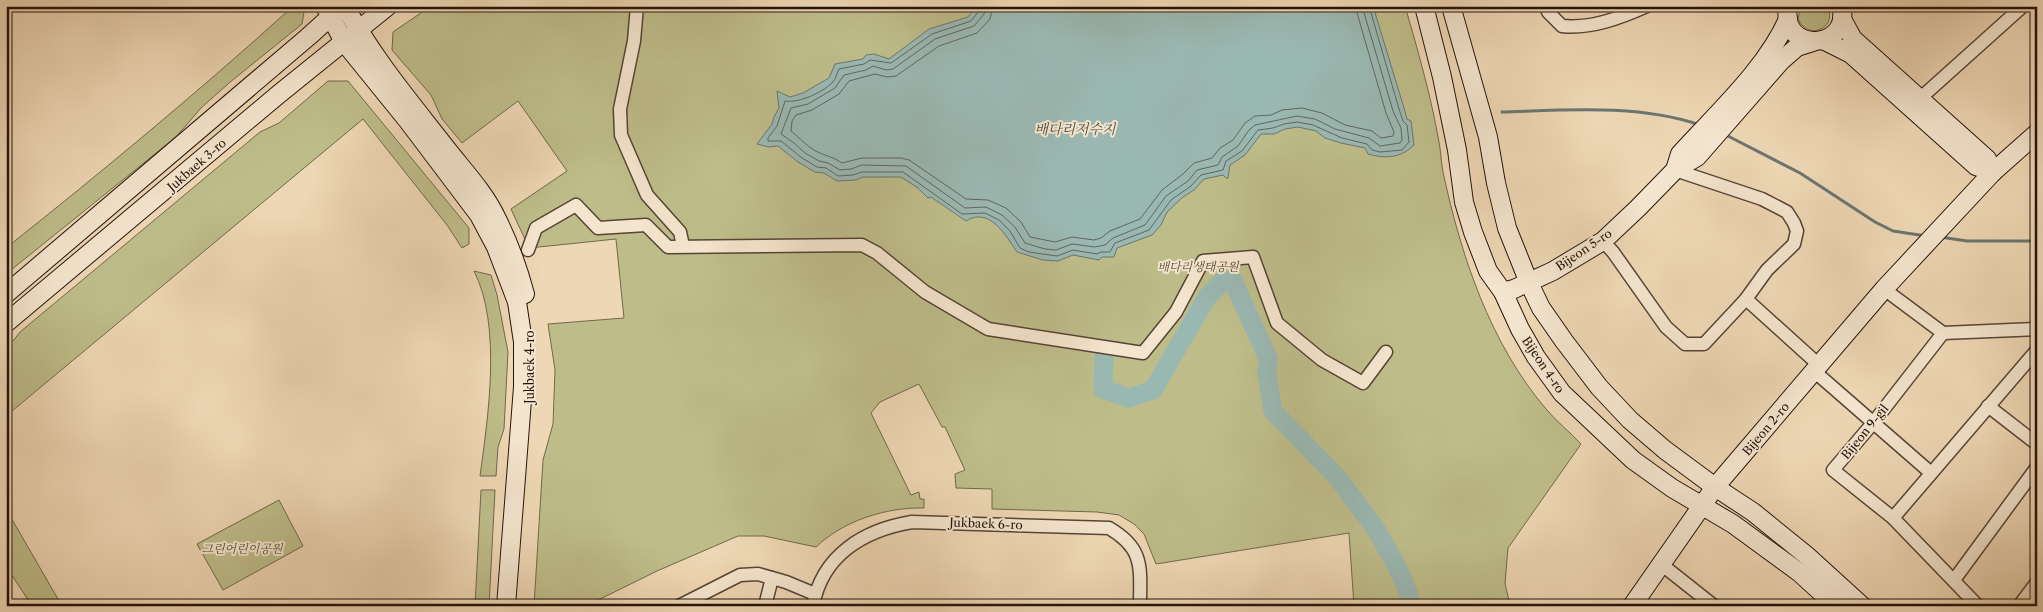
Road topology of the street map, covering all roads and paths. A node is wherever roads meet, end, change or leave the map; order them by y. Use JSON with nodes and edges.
{"nodes":[{"id":1,"x":388,"y":6,"type":"edge"},
{"id":2,"x":637,"y":6,"type":"edge"},
{"id":3,"x":1424,"y":6,"type":"edge"},
{"id":4,"x":1451,"y":6,"type":"edge"},
{"id":5,"x":1547,"y":6,"type":"edge"},
{"id":6,"x":1647,"y":6,"type":"edge"},
{"id":7,"x":2023,"y":6,"type":"edge"},
{"id":8,"x":335,"y":9,"type":"edge"},
{"id":9,"x":1787,"y":11,"type":"edge"},
{"id":10,"x":1842,"y":13,"type":"edge"},
{"id":11,"x":357,"y":30,"type":"junction"},
{"id":12,"x":1818,"y":41,"type":"junction"},
{"id":13,"x":344,"y":42,"type":"junction"},
{"id":14,"x":1915,"y":103,"type":"junction"},
{"id":15,"x":1719,"y":120,"type":"junction"},
{"id":16,"x":2037,"y":133,"type":"edge"},
{"id":17,"x":1675,"y":170,"type":"junction"},
{"id":18,"x":1992,"y":172,"type":"junction"},
{"id":19,"x":1603,"y":241,"type":"junction"},
{"id":20,"x":683,"y":246,"type":"junction"},
{"id":21,"x":528,"y":250,"type":"dead end"},
{"id":22,"x":1529,"y":283,"type":"junction"},
{"id":23,"x":1884,"y":289,"type":"junction"},
{"id":24,"x":1503,"y":292,"type":"junction"},
{"id":25,"x":6,"y":294,"type":"edge"},
{"id":26,"x":1746,"y":299,"type":"junction"},
{"id":27,"x":6,"y":324,"type":"edge"},
{"id":28,"x":2037,"y":328,"type":"edge"},
{"id":29,"x":1943,"y":333,"type":"junction"},
{"id":30,"x":2037,"y":350,"type":"edge"},
{"id":31,"x":1386,"y":352,"type":"dead end"},
{"id":32,"x":1816,"y":368,"type":"junction"},
{"id":33,"x":1988,"y":406,"type":"junction"},
{"id":34,"x":1874,"y":423,"type":"junction"},
{"id":35,"x":2037,"y":444,"type":"edge"},
{"id":36,"x":2037,"y":467,"type":"edge"},
{"id":37,"x":1931,"y":473,"type":"junction"},
{"id":38,"x":1715,"y":488,"type":"junction"},
{"id":39,"x":1702,"y":505,"type":"junction"},
{"id":40,"x":1893,"y":518,"type":"junction"},
{"id":41,"x":1661,"y":564,"type":"junction"},
{"id":42,"x":772,"y":578,"type":"junction"},
{"id":43,"x":1954,"y":580,"type":"junction"},
{"id":44,"x":2037,"y":582,"type":"edge"},
{"id":45,"x":814,"y":600,"type":"edge"},
{"id":46,"x":1712,"y":605,"type":"edge"},
{"id":47,"x":506,"y":606,"type":"edge"},
{"id":48,"x":518,"y":606,"type":"edge"},
{"id":49,"x":679,"y":606,"type":"edge"},
{"id":50,"x":765,"y":606,"type":"edge"},
{"id":51,"x":1140,"y":606,"type":"edge"},
{"id":52,"x":1632,"y":606,"type":"edge"},
{"id":53,"x":1836,"y":606,"type":"edge"},
{"id":54,"x":1862,"y":606,"type":"edge"},
{"id":55,"x":1978,"y":606,"type":"edge"},
{"id":56,"x":2019,"y":606,"type":"edge"}],
"edges":[{"from":1,"to":11,"type":"street","name":"Jukbaek 3-ro"},
{"from":2,"to":20,"type":"street"},
{"from":3,"to":24,"type":"street","name":"Bijeon 4-ro"},
{"from":4,"to":22,"type":"street"},
{"from":5,"to":6,"type":"street"},
{"from":7,"to":14,"type":"street"},
{"from":8,"to":11,"type":"street","name":"Jukbaek 4-ro"},
{"from":8,"to":13,"type":"street","name":"Jukbaek 4-ro"},
{"from":8,"to":25,"type":"street","name":"Jukbaek 3-ro"},
{"from":9,"to":12,"type":"street"},
{"from":9,"to":15,"type":"street","name":"Bijeon 5-ro"},
{"from":10,"to":12,"type":"street","name":"Bijeon 5-ro"},
{"from":10,"to":14,"type":"street"},
{"from":11,"to":13,"type":"street","name":"Jukbaek 3-ro"},
{"from":11,"to":48,"type":"street","name":"Jukbaek 4-ro"},
{"from":12,"to":14,"type":"street"},
{"from":12,"to":15,"type":"street","name":"Bijeon 5-ro"},
{"from":13,"to":27,"type":"street","name":"Jukbaek 3-ro"},
{"from":13,"to":47,"type":"street","name":"Jukbaek 4-ro"},
{"from":14,"to":18,"type":"street"},
{"from":15,"to":17,"type":"street","name":"Bijeon 5-ro"},
{"from":16,"to":18,"type":"street"},
{"from":17,"to":19,"type":"street","name":"Bijeon 5-ro"},
{"from":17,"to":26,"type":"street"},
{"from":18,"to":23,"type":"street","name":"Bijeon 2-ro"},
{"from":19,"to":22,"type":"street","name":"Bijeon 5-ro"},
{"from":19,"to":26,"type":"street"},
{"from":20,"to":21,"type":"street"},
{"from":20,"to":31,"type":"street"},
{"from":22,"to":24,"type":"street","name":"Bijeon 5-ro"},
{"from":22,"to":38,"type":"street"},
{"from":23,"to":29,"type":"street"},
{"from":23,"to":32,"type":"street","name":"Bijeon 2-ro"},
{"from":24,"to":39,"type":"street","name":"Bijeon 4-ro"},
{"from":26,"to":32,"type":"street"},
{"from":28,"to":29,"type":"street"},
{"from":29,"to":34,"type":"street","name":"Bijeon 9-gil"},
{"from":30,"to":33,"type":"street"},
{"from":32,"to":34,"type":"street"},
{"from":32,"to":38,"type":"street","name":"Bijeon 2-ro"},
{"from":33,"to":35,"type":"street"},
{"from":33,"to":37,"type":"street"},
{"from":34,"to":37,"type":"street"},
{"from":34,"to":40,"type":"street","name":"Bijeon 9-gil"},
{"from":36,"to":43,"type":"street"},
{"from":37,"to":40,"type":"street"},
{"from":38,"to":39,"type":"street","name":"Bijeon 2-ro"},
{"from":38,"to":54,"type":"street"},
{"from":39,"to":41,"type":"street","name":"Bijeon 2-ro"},
{"from":39,"to":53,"type":"street","name":"Bijeon 4-ro"},
{"from":40,"to":43,"type":"street","name":"Bijeon 9-gil"},
{"from":41,"to":46,"type":"street"},
{"from":41,"to":52,"type":"street","name":"Bijeon 2-ro"},
{"from":42,"to":45,"type":"street"},
{"from":42,"to":49,"type":"street"},
{"from":42,"to":50,"type":"street"},
{"from":43,"to":55,"type":"street","name":"Bijeon 9-gil"},
{"from":44,"to":56,"type":"street"},
{"from":45,"to":51,"type":"street","name":"Jukbaek 6-ro"}]}
